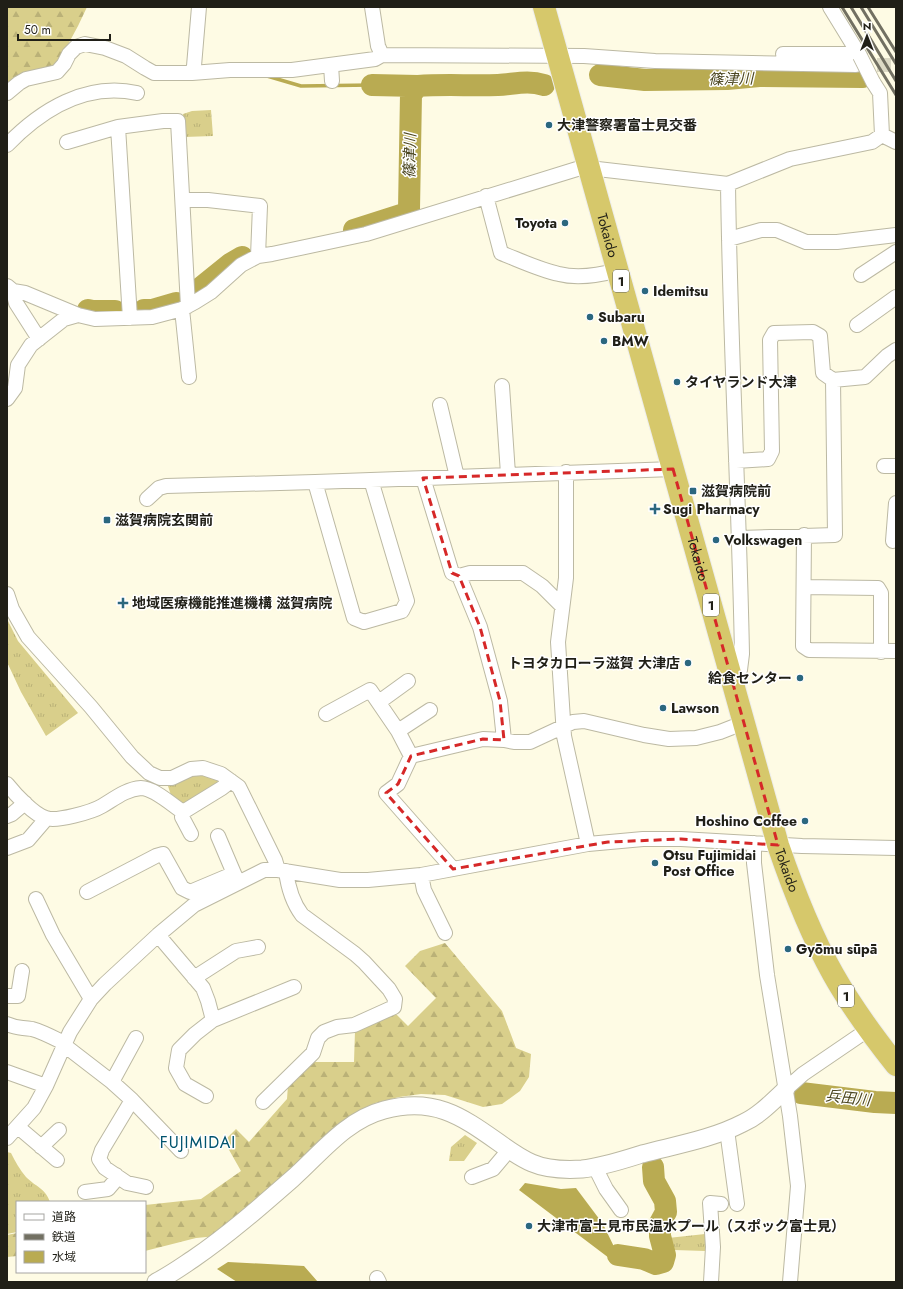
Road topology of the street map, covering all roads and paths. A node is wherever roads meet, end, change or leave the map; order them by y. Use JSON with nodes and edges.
{"nodes":[{"id":1,"x":199,"y":7,"type":"edge"},
{"id":2,"x":372,"y":7,"type":"edge"},
{"id":3,"x":544,"y":7,"type":"edge"},
{"id":4,"x":830,"y":7,"type":"edge"},
{"id":5,"x":382,"y":55,"type":"junction"},
{"id":6,"x":557,"y":56,"type":"junction"},
{"id":7,"x":858,"y":58,"type":"junction"},
{"id":8,"x":331,"y":65,"type":"junction"},
{"id":9,"x":192,"y":73,"type":"junction"},
{"id":10,"x":332,"y":81,"type":"dead end"},
{"id":11,"x":7,"y":93,"type":"edge"},
{"id":12,"x":137,"y":93,"type":"dead end"},
{"id":13,"x":118,"y":127,"type":"junction"},
{"id":14,"x":882,"y":135,"type":"junction"},
{"id":15,"x":67,"y":142,"type":"dead end"},
{"id":16,"x":896,"y":142,"type":"edge"},
{"id":17,"x":7,"y":145,"type":"edge"},
{"id":18,"x":589,"y":168,"type":"junction"},
{"id":19,"x":728,"y":184,"type":"junction"},
{"id":20,"x":486,"y":196,"type":"junction"},
{"id":21,"x":182,"y":200,"type":"junction"},
{"id":22,"x":896,"y":234,"type":"edge"},
{"id":23,"x":729,"y":239,"type":"junction"},
{"id":24,"x":896,"y":252,"type":"edge"},
{"id":25,"x":258,"y":256,"type":"junction"},
{"id":26,"x":618,"y":270,"type":"junction"},
{"id":27,"x":861,"y":274,"type":"dead end"},
{"id":28,"x":10,"y":288,"type":"edge"},
{"id":29,"x":896,"y":297,"type":"edge"},
{"id":30,"x":185,"y":307,"type":"junction"},
{"id":31,"x":78,"y":315,"type":"junction"},
{"id":32,"x":130,"y":318,"type":"junction"},
{"id":33,"x":857,"y":325,"type":"dead end"},
{"id":34,"x":38,"y":339,"type":"junction"},
{"id":35,"x":896,"y":350,"type":"edge"},
{"id":36,"x":189,"y":377,"type":"dead end"},
{"id":37,"x":833,"y":380,"type":"junction"},
{"id":38,"x":502,"y":386,"type":"dead end"},
{"id":39,"x":7,"y":399,"type":"edge"},
{"id":40,"x":440,"y":405,"type":"dead end"},
{"id":41,"x":736,"y":461,"type":"junction"},
{"id":42,"x":673,"y":469,"type":"junction"},
{"id":43,"x":566,"y":472,"type":"junction"},
{"id":44,"x":508,"y":474,"type":"junction"},
{"id":45,"x":457,"y":476,"type":"junction"},
{"id":46,"x":424,"y":478,"type":"junction"},
{"id":47,"x":371,"y":480,"type":"junction"},
{"id":48,"x":314,"y":482,"type":"junction"},
{"id":49,"x":147,"y":499,"type":"dead end"},
{"id":50,"x":896,"y":503,"type":"edge"},
{"id":51,"x":804,"y":535,"type":"junction"},
{"id":52,"x":740,"y":538,"type":"junction"},
{"id":53,"x":893,"y":541,"type":"dead end"},
{"id":54,"x":459,"y":576,"type":"junction"},
{"id":55,"x":804,"y":587,"type":"junction"},
{"id":56,"x":7,"y":594,"type":"edge"},
{"id":57,"x":562,"y":606,"type":"junction"},
{"id":58,"x":890,"y":652,"type":"edge"},
{"id":59,"x":408,"y":681,"type":"dead end"},
{"id":60,"x":733,"y":683,"type":"junction"},
{"id":61,"x":379,"y":702,"type":"junction"},
{"id":62,"x":430,"y":710,"type":"dead end"},
{"id":63,"x":326,"y":714,"type":"dead end"},
{"id":64,"x":743,"y":723,"type":"junction"},
{"id":65,"x":563,"y":726,"type":"junction"},
{"id":66,"x":398,"y":731,"type":"junction"},
{"id":67,"x":504,"y":740,"type":"junction"},
{"id":68,"x":411,"y":756,"type":"junction"},
{"id":69,"x":231,"y":781,"type":"junction"},
{"id":70,"x":7,"y":784,"type":"edge"},
{"id":71,"x":25,"y":803,"type":"junction"},
{"id":72,"x":183,"y":812,"type":"junction"},
{"id":73,"x":7,"y":816,"type":"edge"},
{"id":74,"x":46,"y":819,"type":"junction"},
{"id":75,"x":191,"y":834,"type":"dead end"},
{"id":76,"x":218,"y":836,"type":"dead end"},
{"id":77,"x":754,"y":843,"type":"junction"},
{"id":78,"x":588,"y":844,"type":"junction"},
{"id":79,"x":778,"y":845,"type":"junction"},
{"id":80,"x":7,"y":848,"type":"edge"},
{"id":81,"x":896,"y":848,"type":"edge"},
{"id":82,"x":453,"y":870,"type":"junction"},
{"id":83,"x":282,"y":871,"type":"junction"},
{"id":84,"x":421,"y":875,"type":"junction"},
{"id":85,"x":237,"y":880,"type":"junction"},
{"id":86,"x":87,"y":892,"type":"dead end"},
{"id":87,"x":36,"y":899,"type":"dead end"},
{"id":88,"x":444,"y":933,"type":"dead end"},
{"id":89,"x":158,"y":935,"type":"junction"},
{"id":90,"x":258,"y":947,"type":"dead end"},
{"id":91,"x":22,"y":971,"type":"dead end"},
{"id":92,"x":194,"y":978,"type":"junction"},
{"id":93,"x":294,"y":987,"type":"dead end"},
{"id":94,"x":7,"y":996,"type":"edge"},
{"id":95,"x":91,"y":999,"type":"junction"},
{"id":96,"x":213,"y":1020,"type":"junction"},
{"id":97,"x":7,"y":1024,"type":"edge"},
{"id":98,"x":869,"y":1029,"type":"junction"},
{"id":99,"x":136,"y":1038,"type":"dead end"},
{"id":100,"x":64,"y":1044,"type":"junction"},
{"id":101,"x":896,"y":1065,"type":"edge"},
{"id":102,"x":7,"y":1072,"type":"edge"},
{"id":103,"x":112,"y":1082,"type":"junction"},
{"id":104,"x":46,"y":1086,"type":"junction"},
{"id":105,"x":786,"y":1090,"type":"junction"},
{"id":106,"x":206,"y":1096,"type":"dead end"},
{"id":107,"x":132,"y":1100,"type":"junction"},
{"id":108,"x":263,"y":1102,"type":"dead end"},
{"id":109,"x":18,"y":1127,"type":"junction"},
{"id":110,"x":59,"y":1130,"type":"dead end"},
{"id":111,"x":727,"y":1130,"type":"junction"},
{"id":112,"x":7,"y":1138,"type":"edge"},
{"id":113,"x":41,"y":1148,"type":"junction"},
{"id":114,"x":509,"y":1150,"type":"junction"},
{"id":115,"x":181,"y":1151,"type":"dead end"},
{"id":116,"x":57,"y":1160,"type":"dead end"},
{"id":117,"x":595,"y":1167,"type":"junction"},
{"id":118,"x":116,"y":1175,"type":"junction"},
{"id":119,"x":472,"y":1177,"type":"dead end"},
{"id":120,"x":146,"y":1187,"type":"dead end"},
{"id":121,"x":85,"y":1192,"type":"dead end"},
{"id":122,"x":709,"y":1203,"type":"dead end"},
{"id":123,"x":737,"y":1204,"type":"dead end"},
{"id":124,"x":621,"y":1210,"type":"dead end"},
{"id":125,"x":156,"y":1282,"type":"edge"},
{"id":126,"x":711,"y":1282,"type":"edge"},
{"id":127,"x":790,"y":1282,"type":"edge"}],
"edges":[{"from":1,"to":9,"type":"street"},
{"from":2,"to":5,"type":"street"},
{"from":3,"to":6,"type":"highway","name":"Tokaido","number":"1"},
{"from":4,"to":7,"type":"street"},
{"from":5,"to":6,"type":"street"},
{"from":5,"to":8,"type":"street"},
{"from":6,"to":7,"type":"street"},
{"from":6,"to":18,"type":"highway","name":"Tokaido","number":"1"},
{"from":7,"to":14,"type":"street","bridge":true},
{"from":8,"to":9,"type":"street"},
{"from":8,"to":10,"type":"street"},
{"from":9,"to":11,"type":"street"},
{"from":12,"to":17,"type":"street"},
{"from":13,"to":15,"type":"street"},
{"from":13,"to":21,"type":"street"},
{"from":13,"to":32,"type":"street"},
{"from":14,"to":16,"type":"street"},
{"from":14,"to":19,"type":"street"},
{"from":18,"to":19,"type":"street"},
{"from":18,"to":20,"type":"street"},
{"from":18,"to":26,"type":"highway","name":"Tokaido","number":"1"},
{"from":19,"to":23,"type":"street"},
{"from":20,"to":25,"type":"street"},
{"from":20,"to":26,"type":"street"},
{"from":21,"to":25,"type":"street"},
{"from":21,"to":30,"type":"street"},
{"from":22,"to":23,"type":"street"},
{"from":23,"to":41,"type":"street"},
{"from":24,"to":27,"type":"street"},
{"from":25,"to":30,"type":"street"},
{"from":26,"to":42,"type":"highway","name":"Tokaido","number":"1"},
{"from":28,"to":31,"type":"street"},
{"from":28,"to":34,"type":"street"},
{"from":29,"to":33,"type":"street"},
{"from":30,"to":32,"type":"street"},
{"from":30,"to":36,"type":"street"},
{"from":31,"to":32,"type":"street"},
{"from":31,"to":34,"type":"street"},
{"from":34,"to":39,"type":"street"},
{"from":35,"to":37,"type":"street"},
{"from":37,"to":41,"type":"street"},
{"from":37,"to":51,"type":"street"},
{"from":38,"to":44,"type":"street"},
{"from":40,"to":45,"type":"street"},
{"from":41,"to":52,"type":"street"},
{"from":42,"to":43,"type":"street"},
{"from":42,"to":60,"type":"highway","name":"Tokaido","number":"1"},
{"from":43,"to":44,"type":"street"},
{"from":43,"to":57,"type":"street"},
{"from":44,"to":45,"type":"street"},
{"from":45,"to":46,"type":"street"},
{"from":46,"to":47,"type":"street"},
{"from":46,"to":54,"type":"street"},
{"from":47,"to":48,"type":"street"},
{"from":47,"to":48,"type":"street"},
{"from":48,"to":49,"type":"street"},
{"from":50,"to":53,"type":"street"},
{"from":51,"to":52,"type":"street"},
{"from":51,"to":55,"type":"street"},
{"from":52,"to":60,"type":"street"},
{"from":54,"to":57,"type":"street"},
{"from":54,"to":67,"type":"street"},
{"from":55,"to":58,"type":"street"},
{"from":55,"to":58,"type":"street"},
{"from":56,"to":69,"type":"street"},
{"from":57,"to":65,"type":"street"},
{"from":59,"to":61,"type":"street"},
{"from":60,"to":64,"type":"highway","name":"Tokaido","number":"1"},
{"from":61,"to":63,"type":"street"},
{"from":61,"to":66,"type":"street"},
{"from":62,"to":66,"type":"street"},
{"from":64,"to":65,"type":"street"},
{"from":64,"to":79,"type":"highway","name":"Tokaido","number":"1"},
{"from":65,"to":67,"type":"street"},
{"from":65,"to":78,"type":"street"},
{"from":66,"to":68,"type":"street"},
{"from":67,"to":68,"type":"street"},
{"from":68,"to":82,"type":"street"},
{"from":69,"to":72,"type":"street"},
{"from":69,"to":83,"type":"street"},
{"from":70,"to":71,"type":"street"},
{"from":71,"to":73,"type":"street"},
{"from":71,"to":74,"type":"street"},
{"from":72,"to":74,"type":"street"},
{"from":72,"to":75,"type":"street"},
{"from":74,"to":80,"type":"street"},
{"from":76,"to":85,"type":"street"},
{"from":77,"to":78,"type":"street"},
{"from":77,"to":79,"type":"street"},
{"from":77,"to":105,"type":"street"},
{"from":78,"to":82,"type":"street"},
{"from":79,"to":81,"type":"street"},
{"from":79,"to":98,"type":"highway","name":"Tokaido","number":"1"},
{"from":82,"to":84,"type":"street"},
{"from":83,"to":84,"type":"street"},
{"from":83,"to":85,"type":"street"},
{"from":83,"to":108,"type":"street"},
{"from":84,"to":88,"type":"street"},
{"from":85,"to":86,"type":"street"},
{"from":85,"to":89,"type":"street"},
{"from":87,"to":95,"type":"street"},
{"from":89,"to":92,"type":"street"},
{"from":89,"to":95,"type":"street"},
{"from":90,"to":92,"type":"street"},
{"from":91,"to":94,"type":"street"},
{"from":92,"to":96,"type":"street"},
{"from":93,"to":96,"type":"street"},
{"from":95,"to":100,"type":"street"},
{"from":96,"to":106,"type":"street"},
{"from":97,"to":100,"type":"street"},
{"from":98,"to":101,"type":"highway","name":"Tokaido","number":"1"},
{"from":98,"to":105,"type":"street"},
{"from":99,"to":103,"type":"street"},
{"from":100,"to":103,"type":"street"},
{"from":100,"to":104,"type":"street"},
{"from":102,"to":104,"type":"street"},
{"from":103,"to":107,"type":"street"},
{"from":104,"to":109,"type":"street"},
{"from":105,"to":111,"type":"street"},
{"from":105,"to":127,"type":"street"},
{"from":107,"to":115,"type":"street"},
{"from":107,"to":118,"type":"street"},
{"from":109,"to":112,"type":"street"},
{"from":109,"to":113,"type":"street"},
{"from":110,"to":113,"type":"street"},
{"from":111,"to":117,"type":"street"},
{"from":111,"to":123,"type":"street"},
{"from":113,"to":116,"type":"street"},
{"from":114,"to":117,"type":"street"},
{"from":114,"to":119,"type":"street"},
{"from":114,"to":125,"type":"street"},
{"from":117,"to":124,"type":"street"},
{"from":118,"to":120,"type":"street"},
{"from":118,"to":121,"type":"street"},
{"from":122,"to":126,"type":"street"}]}
